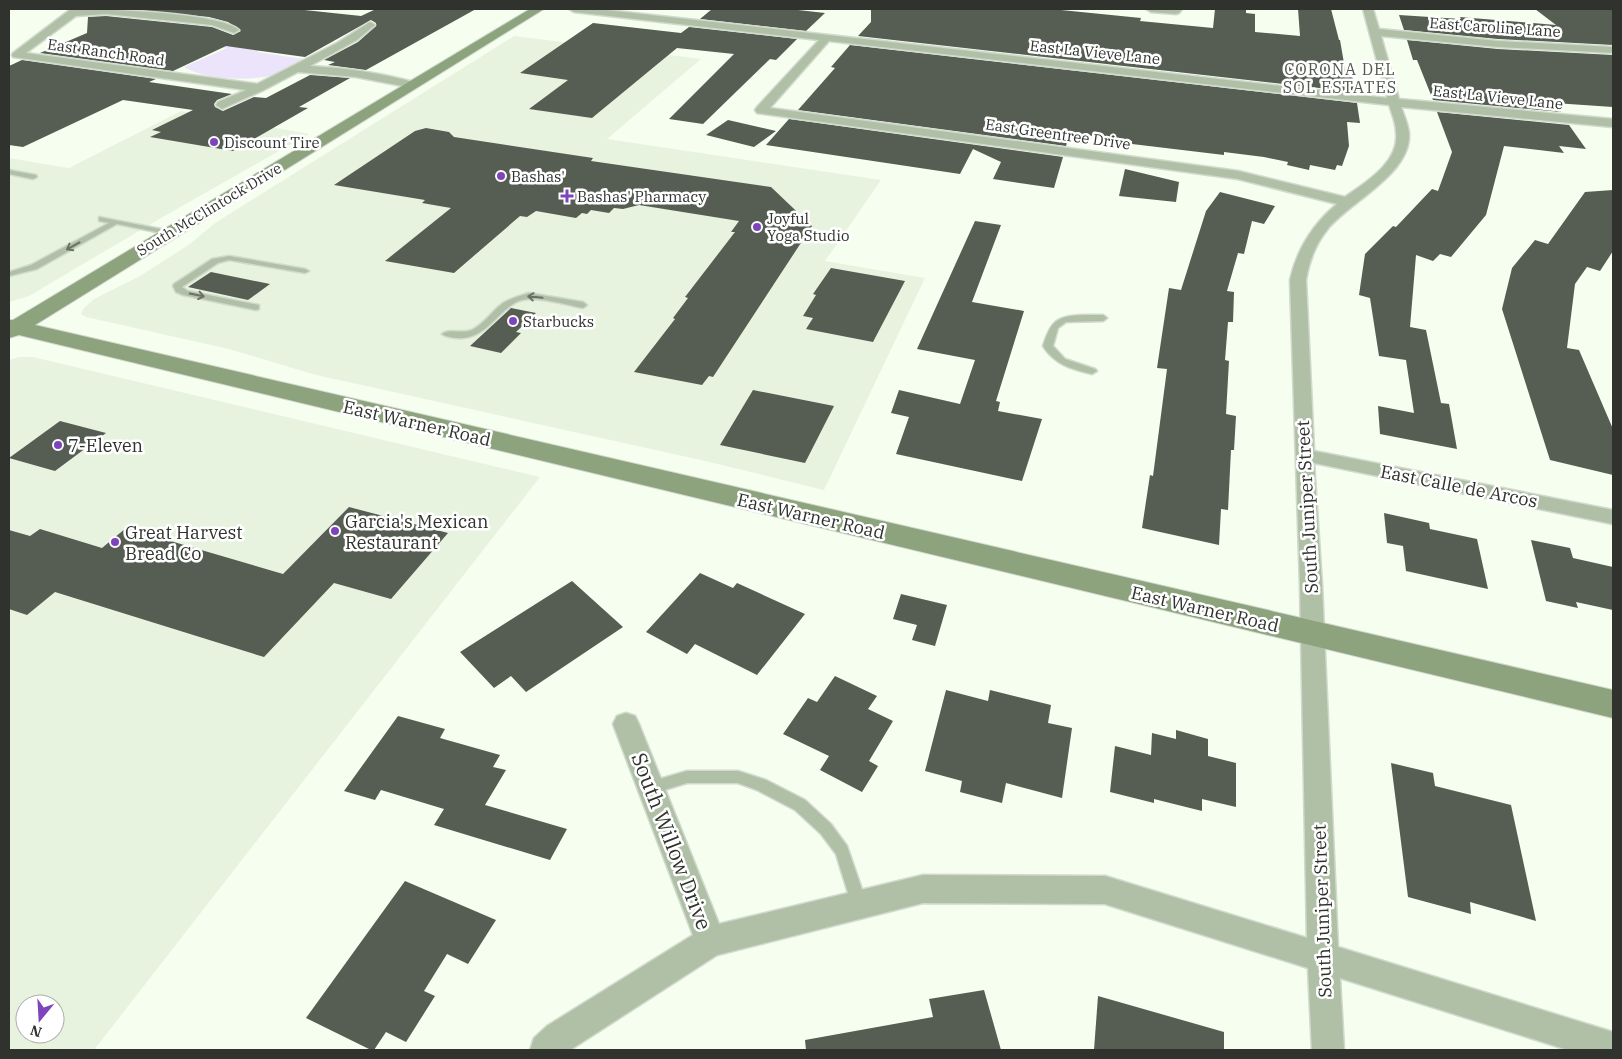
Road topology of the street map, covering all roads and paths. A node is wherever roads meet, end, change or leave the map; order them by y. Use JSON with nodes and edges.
{"nodes":[{"id":1,"x":538,"y":9,"type":"edge"},
{"id":2,"x":574,"y":9,"type":"edge"},
{"id":3,"x":1150,"y":9,"type":"edge"},
{"id":4,"x":1368,"y":9,"type":"edge"},
{"id":5,"x":1177,"y":10,"type":"edge"},
{"id":6,"x":74,"y":11,"type":"edge"},
{"id":7,"x":370,"y":25,"type":"dead end"},
{"id":8,"x":234,"y":30,"type":"dead end"},
{"id":9,"x":1376,"y":32,"type":"junction"},
{"id":10,"x":827,"y":37,"type":"junction"},
{"id":11,"x":9,"y":46,"type":"edge"},
{"id":12,"x":29,"y":46,"type":"junction"},
{"id":13,"x":1613,"y":50,"type":"edge"},
{"id":14,"x":295,"y":69,"type":"junction"},
{"id":15,"x":413,"y":85,"type":"junction"},
{"id":16,"x":260,"y":88,"type":"junction"},
{"id":17,"x":1394,"y":101,"type":"junction"},
{"id":18,"x":222,"y":105,"type":"dead end"},
{"id":19,"x":1613,"y":123,"type":"edge"},
{"id":20,"x":9,"y":172,"type":"edge"},
{"id":21,"x":33,"y":177,"type":"dead end"},
{"id":22,"x":1348,"y":202,"type":"junction"},
{"id":23,"x":102,"y":219,"type":"dead end"},
{"id":24,"x":116,"y":222,"type":"junction"},
{"id":25,"x":171,"y":232,"type":"junction"},
{"id":26,"x":302,"y":273,"type":"dead end"},
{"id":27,"x":9,"y":274,"type":"edge"},
{"id":28,"x":583,"y":305,"type":"dead end"},
{"id":29,"x":256,"y":307,"type":"dead end"},
{"id":30,"x":1103,"y":318,"type":"dead end"},
{"id":31,"x":11,"y":329,"type":"edge"},
{"id":32,"x":446,"y":334,"type":"dead end"},
{"id":33,"x":1092,"y":371,"type":"dead end"},
{"id":34,"x":1304,"y":455,"type":"junction"},
{"id":35,"x":1613,"y":517,"type":"edge"},
{"id":36,"x":1313,"y":634,"type":"junction"},
{"id":37,"x":1613,"y":704,"type":"edge"},
{"id":38,"x":626,"y":724,"type":"dead end"},
{"id":39,"x":651,"y":788,"type":"junction"},
{"id":40,"x":860,"y":905,"type":"junction"},
{"id":41,"x":711,"y":941,"type":"junction"},
{"id":42,"x":1323,"y":960,"type":"junction"},
{"id":43,"x":1613,"y":1048,"type":"edge"},
{"id":44,"x":546,"y":1050,"type":"edge"},
{"id":45,"x":1328,"y":1050,"type":"edge"}],
"edges":[{"from":1,"to":15,"type":"main road","name":"South McClintock Drive"},
{"from":2,"to":10,"type":"street","name":"East La Vieve Lane"},
{"from":3,"to":5,"type":"street"},
{"from":4,"to":9,"type":"street","name":"South Juniper Street"},
{"from":6,"to":8,"type":"street"},
{"from":6,"to":12,"type":"street","name":"East Ranch Road"},
{"from":7,"to":14,"type":"street"},
{"from":9,"to":13,"type":"street","name":"East Caroline Lane"},
{"from":9,"to":17,"type":"street","name":"South Juniper Street"},
{"from":10,"to":17,"type":"street","name":"East La Vieve Lane"},
{"from":10,"to":22,"type":"street","name":"East Greentree Drive"},
{"from":11,"to":12,"type":"street"},
{"from":12,"to":16,"type":"street","name":"East Ranch Road"},
{"from":14,"to":15,"type":"street"},
{"from":14,"to":16,"type":"street"},
{"from":15,"to":25,"type":"main road","name":"South McClintock Drive"},
{"from":16,"to":18,"type":"street"},
{"from":17,"to":19,"type":"street","name":"East La Vieve Lane"},
{"from":17,"to":22,"type":"street","name":"South Juniper Street"},
{"from":20,"to":21,"type":"lane"},
{"from":22,"to":34,"type":"street","name":"South Juniper Street"},
{"from":23,"to":24,"type":"lane"},
{"from":24,"to":25,"type":"lane"},
{"from":24,"to":27,"type":"lane","one_way":true},
{"from":25,"to":31,"type":"main road","name":"South McClintock Drive"},
{"from":26,"to":29,"type":"lane","one_way":true},
{"from":28,"to":32,"type":"lane","one_way":true},
{"from":30,"to":33,"type":"lane"},
{"from":31,"to":36,"type":"main road","name":"East Warner Road"},
{"from":34,"to":35,"type":"street","name":"East Calle de Arcos"},
{"from":34,"to":36,"type":"street","name":"South Juniper Street"},
{"from":36,"to":37,"type":"main road","name":"East Warner Road"},
{"from":36,"to":42,"type":"street","name":"South Juniper Street"},
{"from":38,"to":39,"type":"street","name":"South Willow Drive"},
{"from":39,"to":40,"type":"lane"},
{"from":39,"to":41,"type":"street","name":"South Willow Drive"},
{"from":40,"to":41,"type":"street"},
{"from":40,"to":42,"type":"street"},
{"from":41,"to":44,"type":"street","name":"South Willow Drive"},
{"from":42,"to":43,"type":"street"},
{"from":42,"to":45,"type":"street","name":"South Juniper Street"}]}
